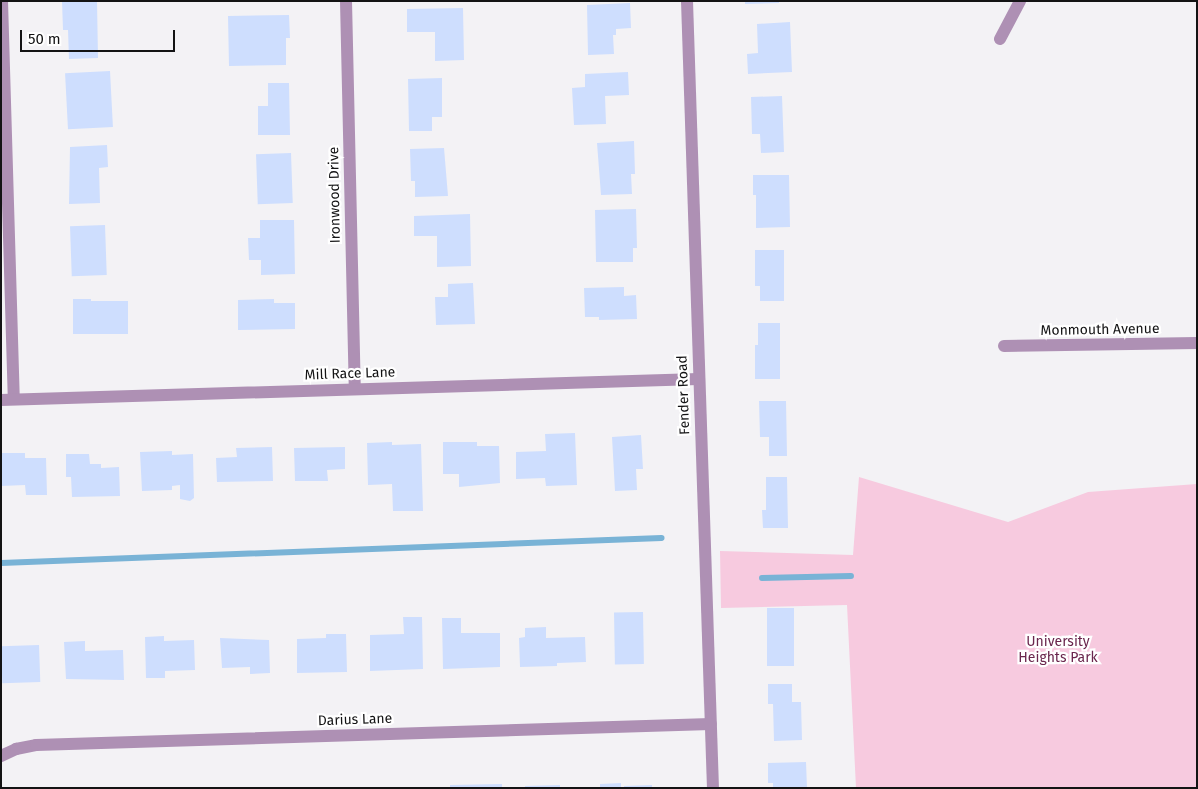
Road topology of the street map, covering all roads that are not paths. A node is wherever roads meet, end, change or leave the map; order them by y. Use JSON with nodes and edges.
{"nodes":[{"id":1,"x":2,"y":1,"type":"edge"},
{"id":2,"x":346,"y":1,"type":"edge"},
{"id":3,"x":687,"y":1,"type":"edge"},
{"id":4,"x":1020,"y":1,"type":"edge"},
{"id":5,"x":1000,"y":39,"type":"dead end"},
{"id":6,"x":1197,"y":343,"type":"edge"},
{"id":7,"x":1004,"y":346,"type":"dead end"},
{"id":8,"x":699,"y":379,"type":"junction"},
{"id":9,"x":355,"y":389,"type":"junction"},
{"id":10,"x":8,"y":400,"type":"edge"},
{"id":11,"x":711,"y":724,"type":"junction"},
{"id":12,"x":1,"y":756,"type":"edge"},
{"id":13,"x":712,"y":788,"type":"edge"}],
"edges":[{"from":1,"to":10,"type":"street"},
{"from":2,"to":9,"type":"street","name":"Ironwood Drive"},
{"from":3,"to":8,"type":"street","name":"Fender Road"},
{"from":4,"to":5,"type":"street"},
{"from":6,"to":7,"type":"street","name":"Monmouth Avenue"},
{"from":8,"to":9,"type":"street","name":"Mill Race Lane"},
{"from":8,"to":11,"type":"street","name":"Fender Road"},
{"from":9,"to":10,"type":"street","name":"Mill Race Lane"},
{"from":11,"to":12,"type":"street","name":"Darius Lane"},
{"from":11,"to":13,"type":"street","name":"Fender Road"}]}
